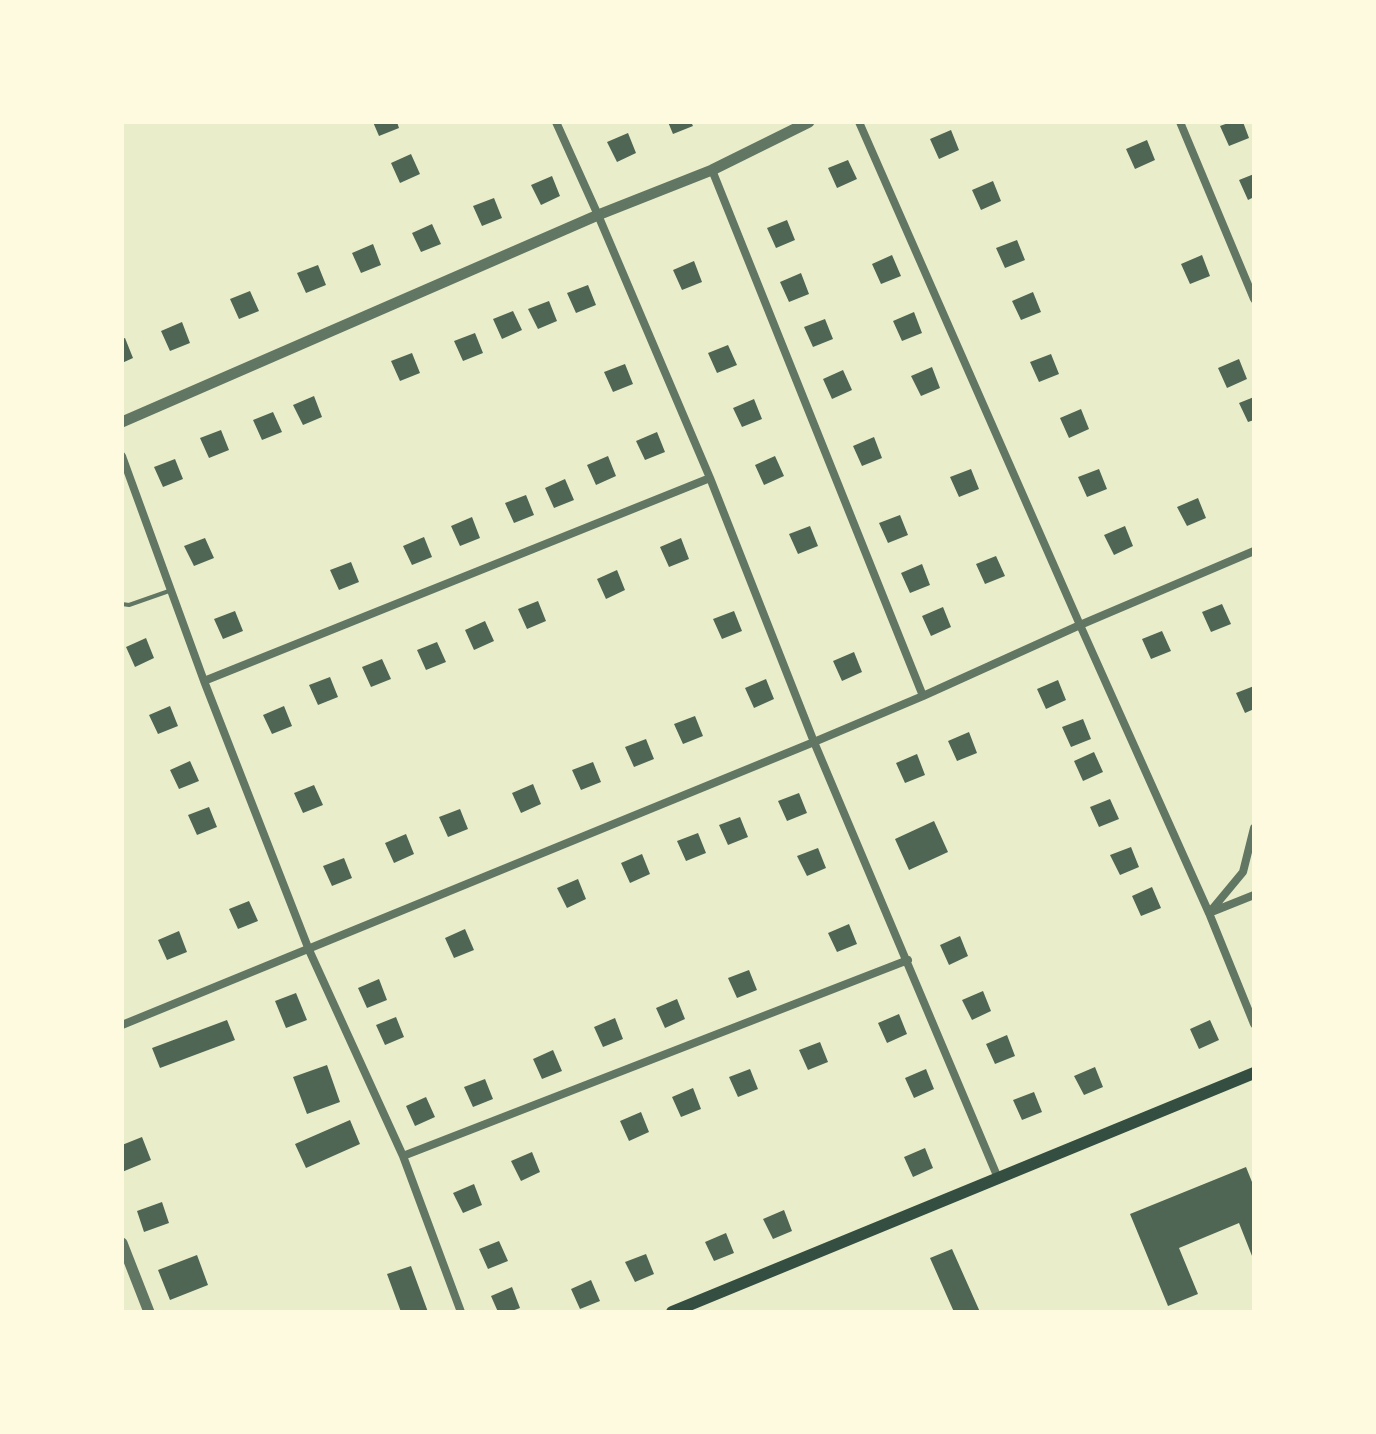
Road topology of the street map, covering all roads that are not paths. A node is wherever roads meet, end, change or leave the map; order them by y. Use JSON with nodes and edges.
{"nodes":[{"id":1,"x":556,"y":122,"type":"edge"},
{"id":2,"x":809,"y":122,"type":"edge"},
{"id":3,"x":859,"y":122,"type":"edge"},
{"id":4,"x":1180,"y":122,"type":"edge"},
{"id":5,"x":712,"y":170,"type":"junction"},
{"id":6,"x":598,"y":215,"type":"junction"},
{"id":7,"x":1254,"y":299,"type":"edge"},
{"id":8,"x":122,"y":422,"type":"edge"},
{"id":9,"x":122,"y":456,"type":"edge"},
{"id":10,"x":710,"y":478,"type":"junction"},
{"id":11,"x":1254,"y":551,"type":"edge"},
{"id":12,"x":171,"y":591,"type":"junction"},
{"id":13,"x":122,"y":604,"type":"edge"},
{"id":14,"x":1080,"y":625,"type":"junction"},
{"id":15,"x":204,"y":681,"type":"junction"},
{"id":16,"x":923,"y":696,"type":"junction"},
{"id":17,"x":814,"y":742,"type":"junction"},
{"id":18,"x":1254,"y":828,"type":"edge"},
{"id":19,"x":1254,"y":895,"type":"edge"},
{"id":20,"x":1209,"y":913,"type":"junction"},
{"id":21,"x":309,"y":950,"type":"junction"},
{"id":22,"x":908,"y":960,"type":"junction"},
{"id":23,"x":1254,"y":1024,"type":"edge"},
{"id":24,"x":122,"y":1025,"type":"edge"},
{"id":25,"x":1254,"y":1073,"type":"edge"},
{"id":26,"x":403,"y":1156,"type":"junction"},
{"id":27,"x":998,"y":1178,"type":"junction"},
{"id":28,"x":122,"y":1243,"type":"edge"},
{"id":29,"x":149,"y":1312,"type":"edge"},
{"id":30,"x":461,"y":1312,"type":"edge"},
{"id":31,"x":672,"y":1312,"type":"edge"}],
"edges":[{"from":1,"to":6,"type":"street"},
{"from":2,"to":5,"type":"street"},
{"from":3,"to":14,"type":"street"},
{"from":4,"to":7,"type":"street"},
{"from":5,"to":6,"type":"street"},
{"from":5,"to":16,"type":"street"},
{"from":6,"to":8,"type":"street"},
{"from":6,"to":10,"type":"street"},
{"from":9,"to":12,"type":"street"},
{"from":10,"to":15,"type":"street"},
{"from":10,"to":17,"type":"street"},
{"from":11,"to":14,"type":"street"},
{"from":12,"to":13,"type":"lane"},
{"from":12,"to":15,"type":"street"},
{"from":14,"to":16,"type":"street"},
{"from":14,"to":20,"type":"street"},
{"from":15,"to":21,"type":"street"},
{"from":16,"to":17,"type":"street"},
{"from":17,"to":21,"type":"street"},
{"from":17,"to":22,"type":"street"},
{"from":18,"to":20,"type":"street"},
{"from":19,"to":20,"type":"street"},
{"from":20,"to":23,"type":"street"},
{"from":21,"to":24,"type":"street"},
{"from":21,"to":26,"type":"street"},
{"from":22,"to":26,"type":"street"},
{"from":22,"to":27,"type":"street"},
{"from":25,"to":27,"type":"main road"},
{"from":26,"to":30,"type":"street"},
{"from":27,"to":31,"type":"main road"},
{"from":28,"to":29,"type":"street"}]}
